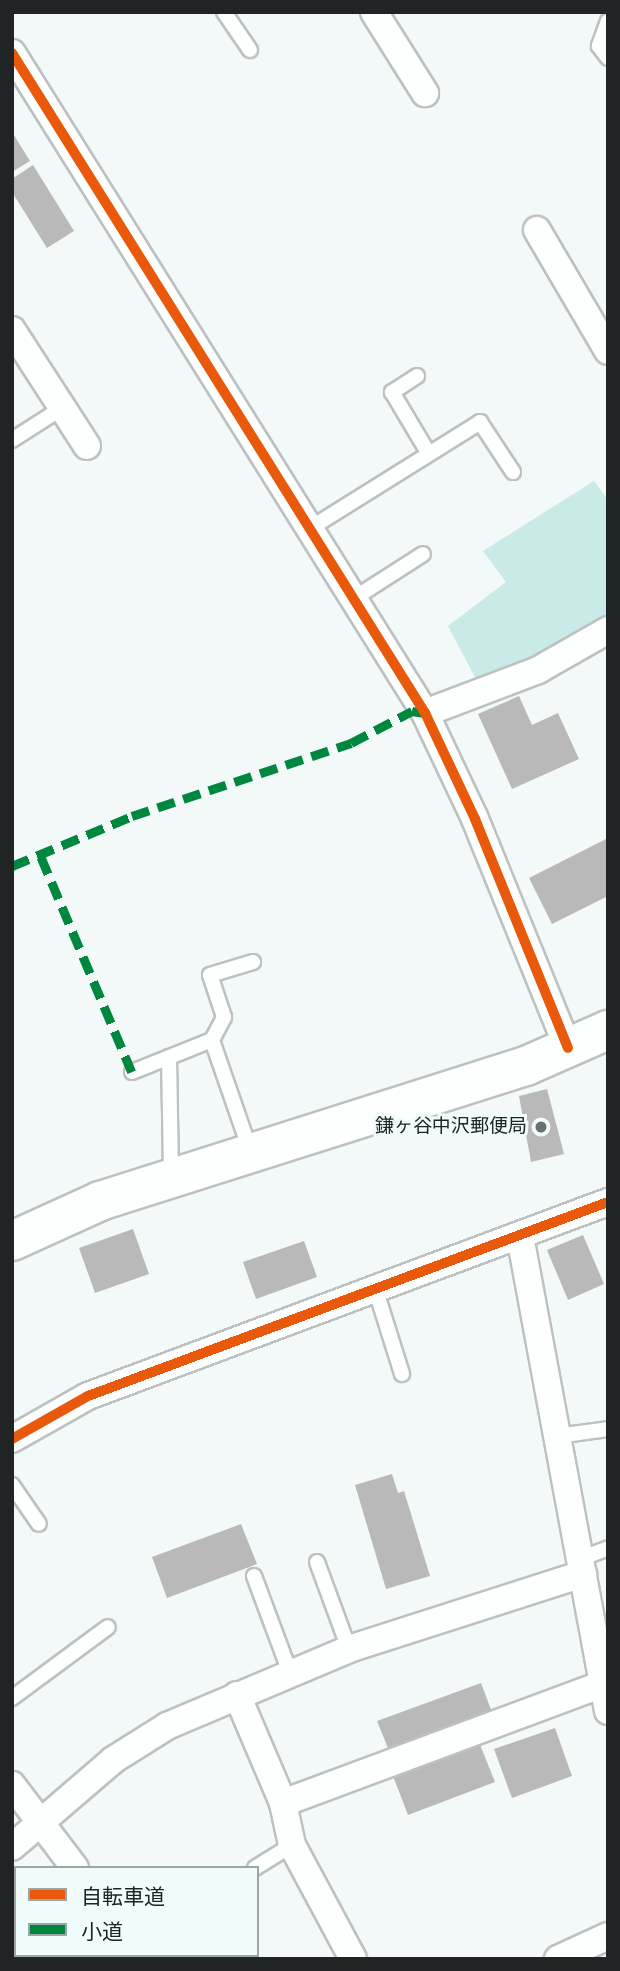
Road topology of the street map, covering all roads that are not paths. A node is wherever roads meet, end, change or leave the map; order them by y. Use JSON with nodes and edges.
{"nodes":[{"id":1,"x":224,"y":12,"type":"edge"},
{"id":2,"x":374,"y":12,"type":"edge"},
{"id":3,"x":608,"y":21,"type":"edge"},
{"id":4,"x":250,"y":50,"type":"dead end"},
{"id":5,"x":12,"y":53,"type":"edge"},
{"id":6,"x":608,"y":58,"type":"edge"},
{"id":7,"x":425,"y":93,"type":"dead end"},
{"id":8,"x":537,"y":230,"type":"dead end"},
{"id":9,"x":12,"y":330,"type":"edge"},
{"id":10,"x":608,"y":351,"type":"edge"},
{"id":11,"x":417,"y":376,"type":"dead end"},
{"id":12,"x":62,"y":408,"type":"junction"},
{"id":13,"x":12,"y":440,"type":"edge"},
{"id":14,"x":87,"y":446,"type":"dead end"},
{"id":15,"x":429,"y":454,"type":"junction"},
{"id":16,"x":513,"y":472,"type":"dead end"},
{"id":17,"x":309,"y":529,"type":"junction"},
{"id":18,"x":423,"y":554,"type":"dead end"},
{"id":19,"x":353,"y":599,"type":"junction"},
{"id":20,"x":608,"y":630,"type":"edge"},
{"id":21,"x":425,"y":713,"type":"junction"},
{"id":22,"x":253,"y":962,"type":"dead end"},
{"id":23,"x":608,"y":1030,"type":"edge"},
{"id":24,"x":212,"y":1041,"type":"junction"},
{"id":25,"x":568,"y":1048,"type":"junction"},
{"id":26,"x":169,"y":1057,"type":"junction"},
{"id":27,"x":132,"y":1072,"type":"dead end"},
{"id":28,"x":250,"y":1150,"type":"junction"},
{"id":29,"x":171,"y":1177,"type":"junction"},
{"id":30,"x":608,"y":1202,"type":"edge"},
{"id":31,"x":520,"y":1236,"type":"junction"},
{"id":32,"x":12,"y":1241,"type":"edge"},
{"id":33,"x":376,"y":1291,"type":"junction"},
{"id":34,"x":402,"y":1374,"type":"dead end"},
{"id":35,"x":608,"y":1429,"type":"edge"},
{"id":36,"x":557,"y":1436,"type":"junction"},
{"id":37,"x":12,"y":1439,"type":"edge"},
{"id":38,"x":12,"y":1485,"type":"edge"},
{"id":39,"x":38,"y":1524,"type":"dead end"},
{"id":40,"x":608,"y":1548,"type":"edge"},
{"id":41,"x":317,"y":1562,"type":"dead end"},
{"id":42,"x":581,"y":1566,"type":"junction"},
{"id":43,"x":254,"y":1576,"type":"dead end"},
{"id":44,"x":108,"y":1627,"type":"dead end"},
{"id":45,"x":349,"y":1649,"type":"junction"},
{"id":46,"x":603,"y":1656,"type":"edge"},
{"id":47,"x":290,"y":1673,"type":"junction"},
{"id":48,"x":603,"y":1684,"type":"junction"},
{"id":49,"x":237,"y":1695,"type":"junction"},
{"id":50,"x":12,"y":1698,"type":"edge"},
{"id":51,"x":608,"y":1711,"type":"edge"},
{"id":52,"x":12,"y":1785,"type":"edge"},
{"id":53,"x":283,"y":1803,"type":"junction"},
{"id":54,"x":40,"y":1821,"type":"junction"},
{"id":55,"x":292,"y":1845,"type":"junction"},
{"id":56,"x":12,"y":1847,"type":"edge"},
{"id":57,"x":74,"y":1866,"type":"edge"},
{"id":58,"x":258,"y":1866,"type":"edge"},
{"id":59,"x":608,"y":1936,"type":"edge"},
{"id":60,"x":353,"y":1959,"type":"edge"},
{"id":61,"x":558,"y":1959,"type":"edge"}],
"edges":[{"from":1,"to":4,"type":"lane"},
{"from":2,"to":7,"type":"street"},
{"from":3,"to":6,"type":"lane"},
{"from":5,"to":17,"type":"street"},
{"from":8,"to":10,"type":"street"},
{"from":9,"to":12,"type":"street"},
{"from":11,"to":15,"type":"lane"},
{"from":12,"to":13,"type":"lane"},
{"from":12,"to":14,"type":"street"},
{"from":15,"to":16,"type":"lane"},
{"from":15,"to":17,"type":"lane"},
{"from":17,"to":19,"type":"street"},
{"from":18,"to":19,"type":"lane"},
{"from":19,"to":21,"type":"street"},
{"from":20,"to":21,"type":"street"},
{"from":21,"to":25,"type":"street"},
{"from":22,"to":24,"type":"lane"},
{"from":23,"to":25,"type":"street"},
{"from":24,"to":26,"type":"lane"},
{"from":24,"to":28,"type":"lane"},
{"from":25,"to":28,"type":"street"},
{"from":26,"to":27,"type":"lane"},
{"from":26,"to":29,"type":"lane"},
{"from":28,"to":29,"type":"street"},
{"from":29,"to":32,"type":"street"},
{"from":30,"to":31,"type":"street"},
{"from":31,"to":33,"type":"street"},
{"from":31,"to":36,"type":"street"},
{"from":33,"to":34,"type":"lane"},
{"from":33,"to":37,"type":"street"},
{"from":35,"to":36,"type":"lane"},
{"from":36,"to":42,"type":"street"},
{"from":38,"to":39,"type":"lane"},
{"from":40,"to":42,"type":"lane"},
{"from":41,"to":45,"type":"lane"},
{"from":42,"to":45,"type":"street"},
{"from":42,"to":46,"type":"street"},
{"from":43,"to":47,"type":"lane"},
{"from":44,"to":50,"type":"lane"},
{"from":45,"to":47,"type":"street"},
{"from":46,"to":48,"type":"street"},
{"from":47,"to":49,"type":"street"},
{"from":48,"to":51,"type":"street"},
{"from":48,"to":53,"type":"street"},
{"from":49,"to":53,"type":"street"},
{"from":49,"to":54,"type":"street"},
{"from":52,"to":54,"type":"street"},
{"from":53,"to":55,"type":"street"},
{"from":54,"to":56,"type":"street"},
{"from":54,"to":57,"type":"street"},
{"from":55,"to":58,"type":"lane"},
{"from":55,"to":60,"type":"street"},
{"from":59,"to":61,"type":"street"}]}
